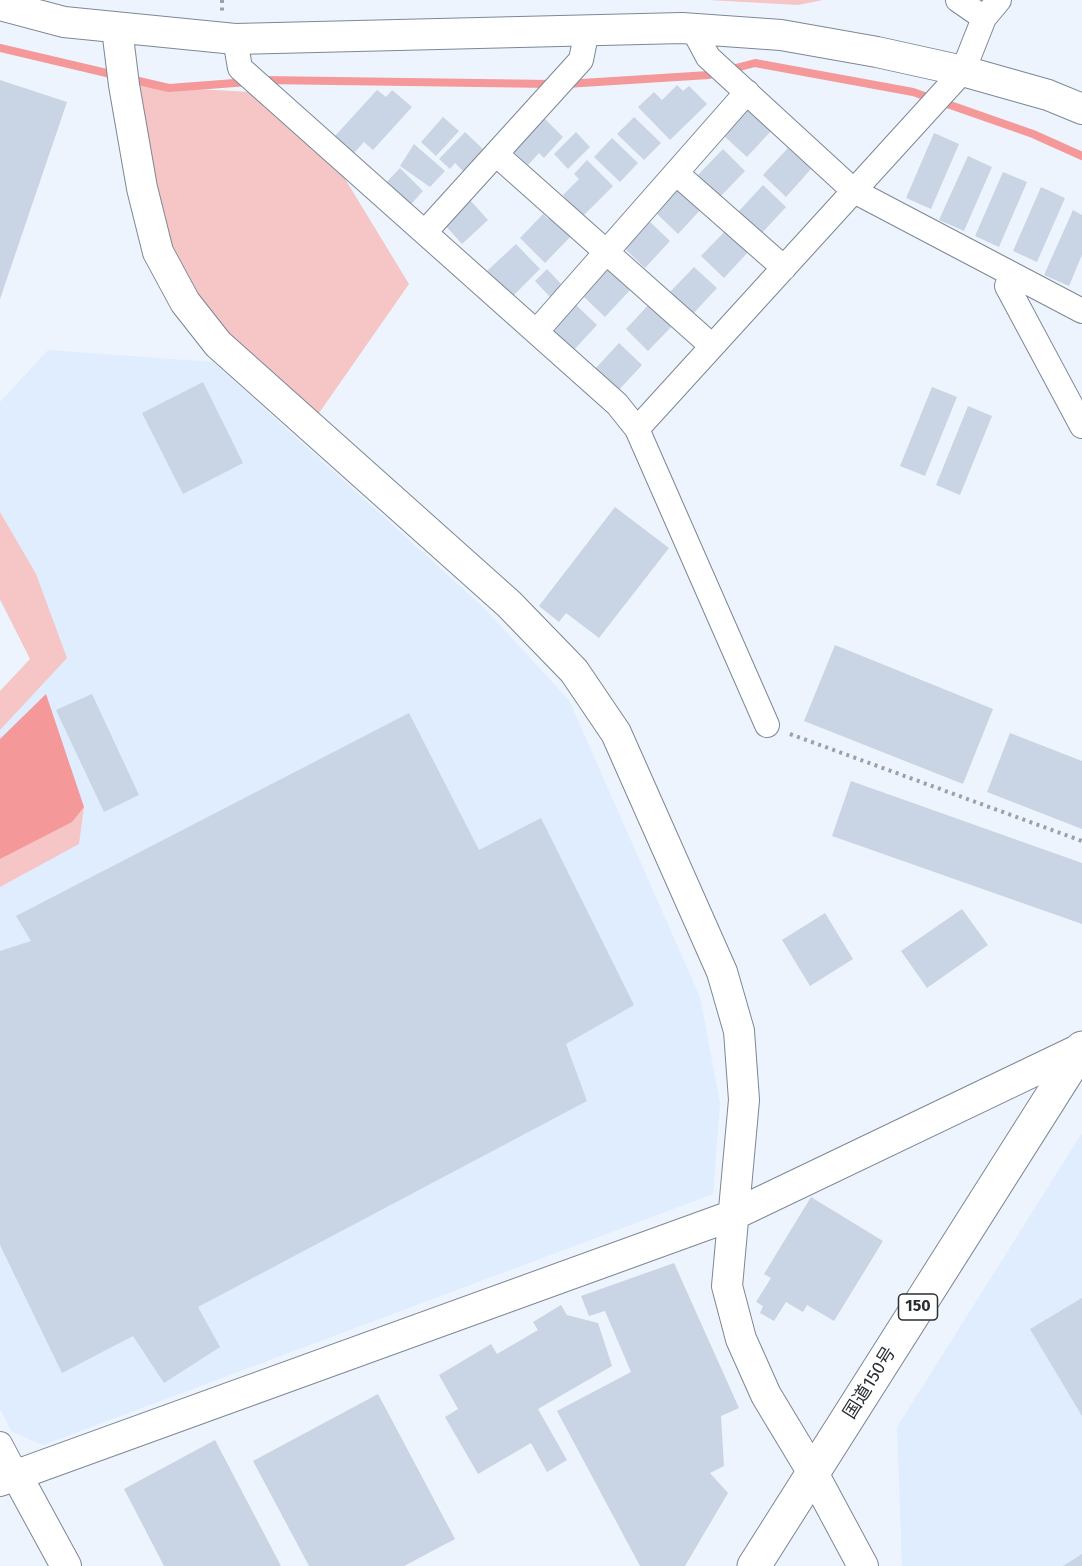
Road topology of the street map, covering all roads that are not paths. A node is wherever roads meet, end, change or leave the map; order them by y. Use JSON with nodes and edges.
{"nodes":[{"id":1,"x":958,"y":0,"type":"edge"},
{"id":2,"x":0,"y":5,"type":"edge"},
{"id":3,"x":991,"y":9,"type":"edge"},
{"id":4,"x":117,"y":28,"type":"junction"},
{"id":5,"x":693,"y":29,"type":"junction"},
{"id":6,"x":587,"y":30,"type":"junction"},
{"id":7,"x":235,"y":39,"type":"junction"},
{"id":8,"x":963,"y":71,"type":"junction"},
{"id":9,"x":747,"y":92,"type":"junction"},
{"id":10,"x":1082,"y":109,"type":"edge"},
{"id":11,"x":496,"y":154,"type":"junction"},
{"id":12,"x":676,"y":173,"type":"junction"},
{"id":13,"x":854,"y":190,"type":"junction"},
{"id":14,"x":425,"y":232,"type":"junction"},
{"id":15,"x":607,"y":251,"type":"junction"},
{"id":16,"x":784,"y":267,"type":"junction"},
{"id":17,"x":1011,"y":274,"type":"junction"},
{"id":18,"x":1082,"y":311,"type":"edge"},
{"id":19,"x":536,"y":332,"type":"junction"},
{"id":20,"x":712,"y":346,"type":"junction"},
{"id":21,"x":1082,"y":426,"type":"edge"},
{"id":22,"x":637,"y":429,"type":"junction"},
{"id":23,"x":767,"y":725,"type":"road end"},
{"id":24,"x":1082,"y":1048,"type":"edge"},
{"id":25,"x":731,"y":1216,"type":"junction"},
{"id":26,"x":0,"y":1444,"type":"edge"},
{"id":27,"x":813,"y":1473,"type":"junction"},
{"id":28,"x":8,"y":1478,"type":"edge"},
{"id":29,"x":66,"y":1566,"type":"edge"},
{"id":30,"x":754,"y":1566,"type":"edge"},
{"id":31,"x":863,"y":1566,"type":"edge"}],
"edges":[{"from":1,"to":3,"type":"street"},
{"from":2,"to":4,"type":"street"},
{"from":3,"to":8,"type":"street"},
{"from":4,"to":7,"type":"street"},
{"from":4,"to":25,"type":"street"},
{"from":5,"to":6,"type":"street"},
{"from":5,"to":8,"type":"street"},
{"from":5,"to":9,"type":"street"},
{"from":6,"to":7,"type":"street"},
{"from":6,"to":11,"type":"street"},
{"from":7,"to":14,"type":"street"},
{"from":8,"to":10,"type":"street"},
{"from":8,"to":13,"type":"street"},
{"from":9,"to":12,"type":"street"},
{"from":9,"to":13,"type":"street"},
{"from":11,"to":14,"type":"street"},
{"from":11,"to":15,"type":"street"},
{"from":12,"to":15,"type":"street"},
{"from":12,"to":16,"type":"street"},
{"from":13,"to":16,"type":"street"},
{"from":13,"to":17,"type":"street"},
{"from":14,"to":19,"type":"street"},
{"from":15,"to":19,"type":"street"},
{"from":15,"to":20,"type":"street"},
{"from":16,"to":20,"type":"street"},
{"from":17,"to":18,"type":"street"},
{"from":17,"to":21,"type":"street"},
{"from":19,"to":22,"type":"street"},
{"from":20,"to":22,"type":"street"},
{"from":22,"to":23,"type":"street"},
{"from":24,"to":25,"type":"street"},
{"from":24,"to":27,"type":"highway","name":"国道150号","number":"150"},
{"from":25,"to":27,"type":"street"},
{"from":25,"to":28,"type":"street"},
{"from":26,"to":28,"type":"street"},
{"from":27,"to":30,"type":"highway","name":"国道150号","number":"150"},
{"from":27,"to":31,"type":"street"},
{"from":28,"to":29,"type":"street"}]}
